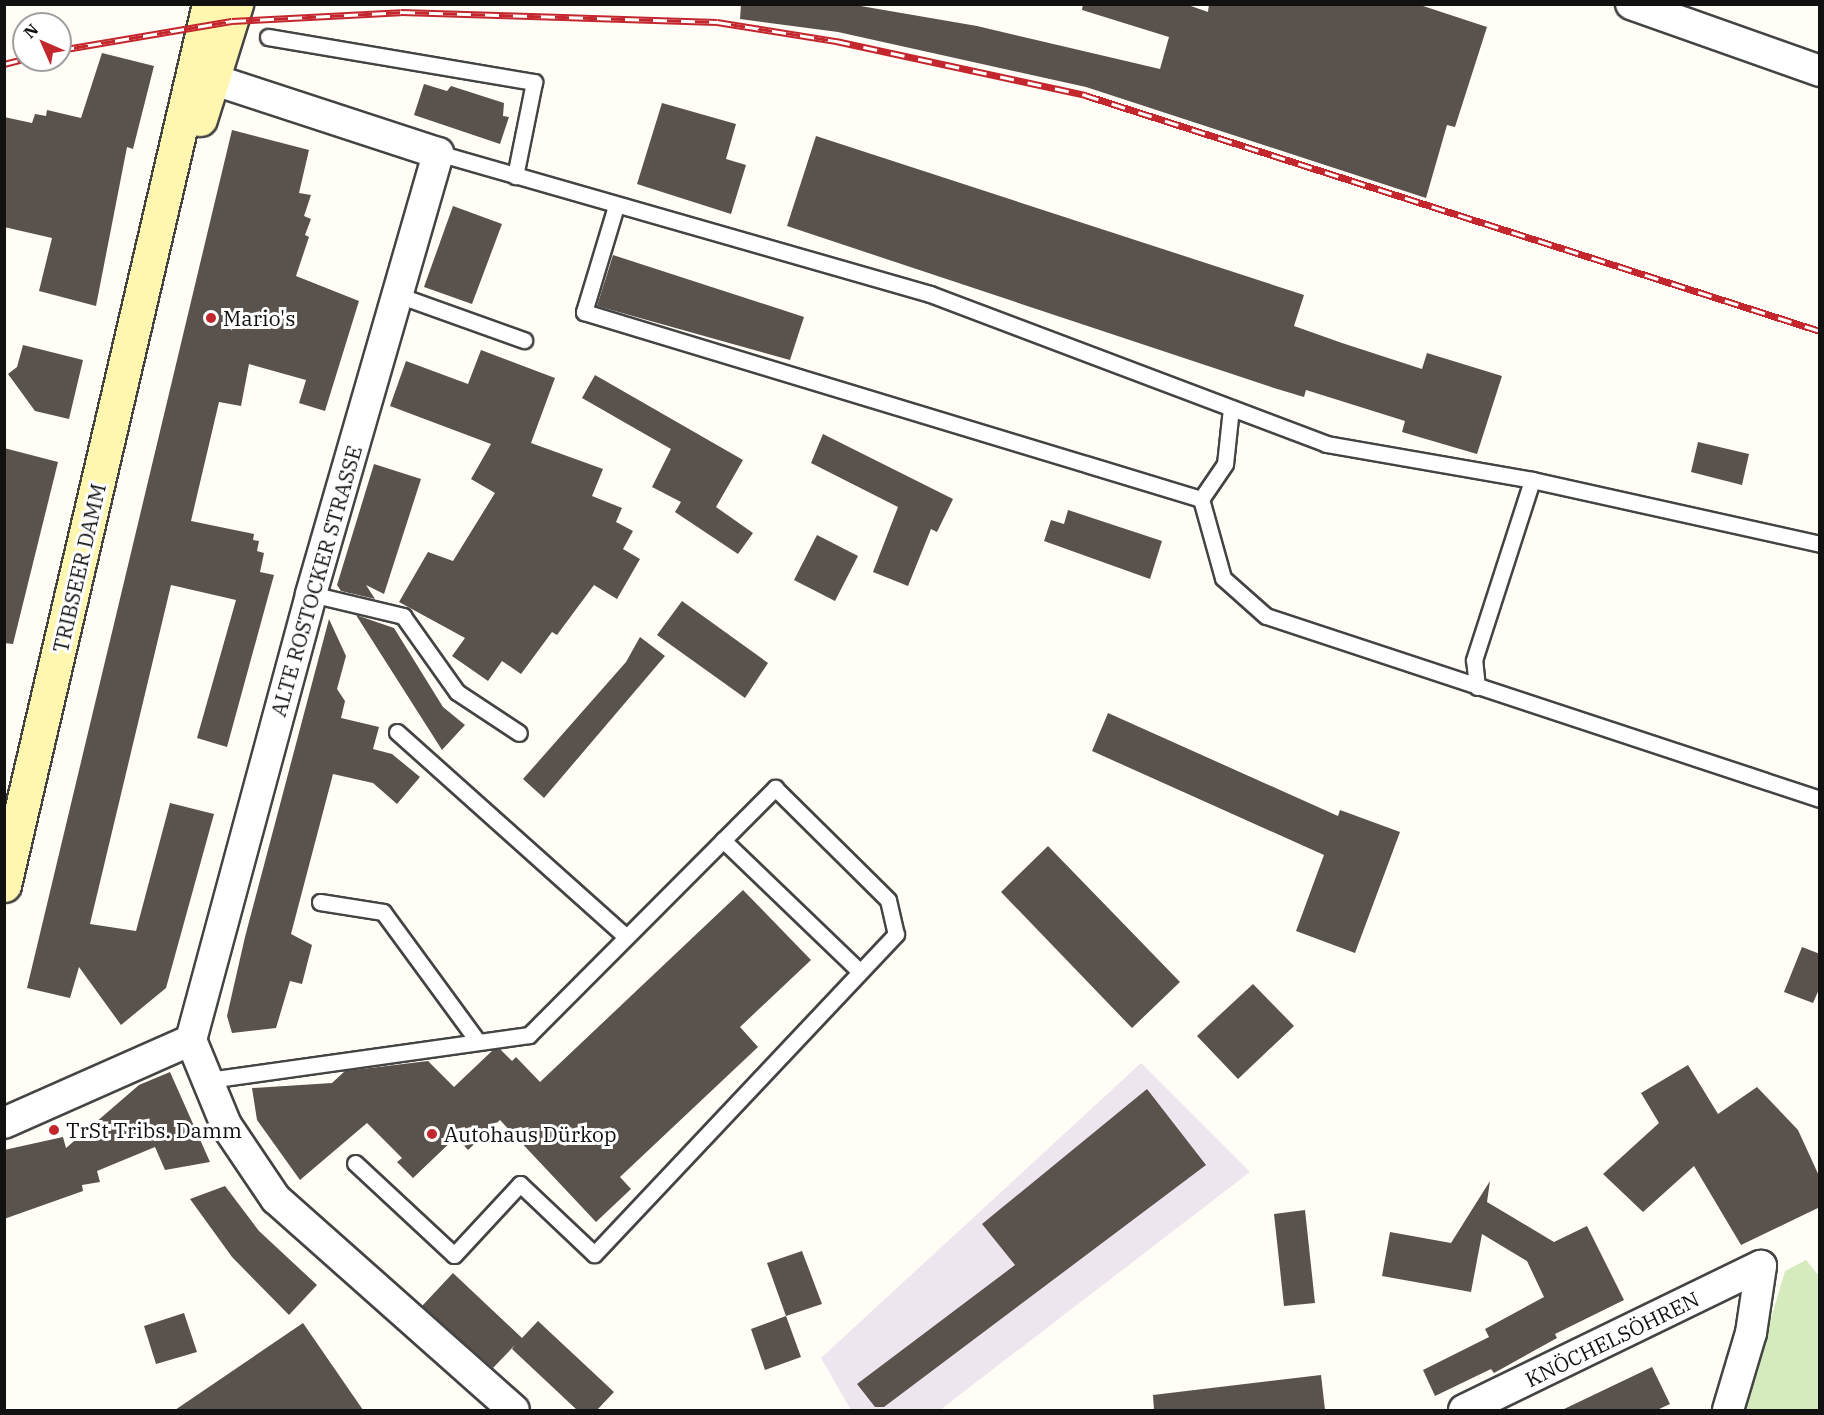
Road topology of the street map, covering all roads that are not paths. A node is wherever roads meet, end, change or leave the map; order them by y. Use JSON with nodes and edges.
{"nodes":[{"id":1,"x":209,"y":4,"type":"edge"},
{"id":2,"x":236,"y":4,"type":"edge"},
{"id":3,"x":1631,"y":4,"type":"edge"},
{"id":4,"x":268,"y":37,"type":"dead end"},
{"id":5,"x":1820,"y":70,"type":"edge"},
{"id":6,"x":214,"y":80,"type":"junction"},
{"id":7,"x":438,"y":153,"type":"junction"},
{"id":8,"x":515,"y":176,"type":"junction"},
{"id":9,"x":616,"y":206,"type":"junction"},
{"id":10,"x":152,"y":250,"type":"junction"},
{"id":11,"x":398,"y":295,"type":"junction"},
{"id":12,"x":524,"y":340,"type":"dead end"},
{"id":13,"x":1231,"y":408,"type":"junction"},
{"id":14,"x":1532,"y":480,"type":"junction"},
{"id":15,"x":1201,"y":499,"type":"junction"},
{"id":16,"x":1820,"y":544,"type":"edge"},
{"id":17,"x":311,"y":594,"type":"junction"},
{"id":18,"x":1477,"y":687,"type":"junction"},
{"id":19,"x":397,"y":732,"type":"dead end"},
{"id":20,"x":519,"y":733,"type":"dead end"},
{"id":21,"x":1820,"y":799,"type":"edge"},
{"id":22,"x":723,"y":840,"type":"junction"},
{"id":23,"x":4,"y":885,"type":"edge"},
{"id":24,"x":320,"y":902,"type":"dead end"},
{"id":25,"x":626,"y":938,"type":"junction"},
{"id":26,"x":860,"y":972,"type":"junction"},
{"id":27,"x":191,"y":1040,"type":"junction"},
{"id":28,"x":478,"y":1042,"type":"junction"},
{"id":29,"x":209,"y":1080,"type":"junction"},
{"id":30,"x":4,"y":1123,"type":"edge"},
{"id":31,"x":356,"y":1163,"type":"dead end"},
{"id":32,"x":514,"y":1410,"type":"edge"},
{"id":33,"x":1464,"y":1410,"type":"edge"},
{"id":34,"x":1728,"y":1410,"type":"edge"}],
"edges":[{"from":1,"to":10,"type":"main road","name":"TRIBSEER DAMM"},
{"from":2,"to":6,"type":"main road","name":"TRIBSEER DAMM"},
{"from":3,"to":5,"type":"street"},
{"from":4,"to":8,"type":"lane"},
{"from":6,"to":7,"type":"street"},
{"from":6,"to":10,"type":"main road","name":"TRIBSEER DAMM"},
{"from":7,"to":8,"type":"lane"},
{"from":7,"to":11,"type":"street","name":"ALTE ROSTOCKER STRASSE"},
{"from":8,"to":9,"type":"lane"},
{"from":9,"to":13,"type":"lane"},
{"from":9,"to":15,"type":"lane"},
{"from":10,"to":23,"type":"main road","name":"TRIBSEER DAMM"},
{"from":11,"to":12,"type":"lane"},
{"from":11,"to":17,"type":"street","name":"ALTE ROSTOCKER STRASSE"},
{"from":13,"to":14,"type":"lane"},
{"from":13,"to":15,"type":"lane"},
{"from":14,"to":16,"type":"lane"},
{"from":14,"to":18,"type":"lane"},
{"from":15,"to":18,"type":"lane"},
{"from":17,"to":20,"type":"lane"},
{"from":17,"to":27,"type":"street","name":"ALTE ROSTOCKER STRASSE"},
{"from":18,"to":21,"type":"lane"},
{"from":19,"to":25,"type":"lane"},
{"from":22,"to":25,"type":"lane"},
{"from":22,"to":26,"type":"lane"},
{"from":22,"to":26,"type":"lane"},
{"from":24,"to":28,"type":"lane"},
{"from":25,"to":28,"type":"lane"},
{"from":26,"to":31,"type":"lane"},
{"from":27,"to":29,"type":"street"},
{"from":27,"to":30,"type":"street"},
{"from":28,"to":29,"type":"lane"},
{"from":29,"to":32,"type":"street"},
{"from":33,"to":34,"type":"street","name":"KNÖCHELSÖHREN"}]}
